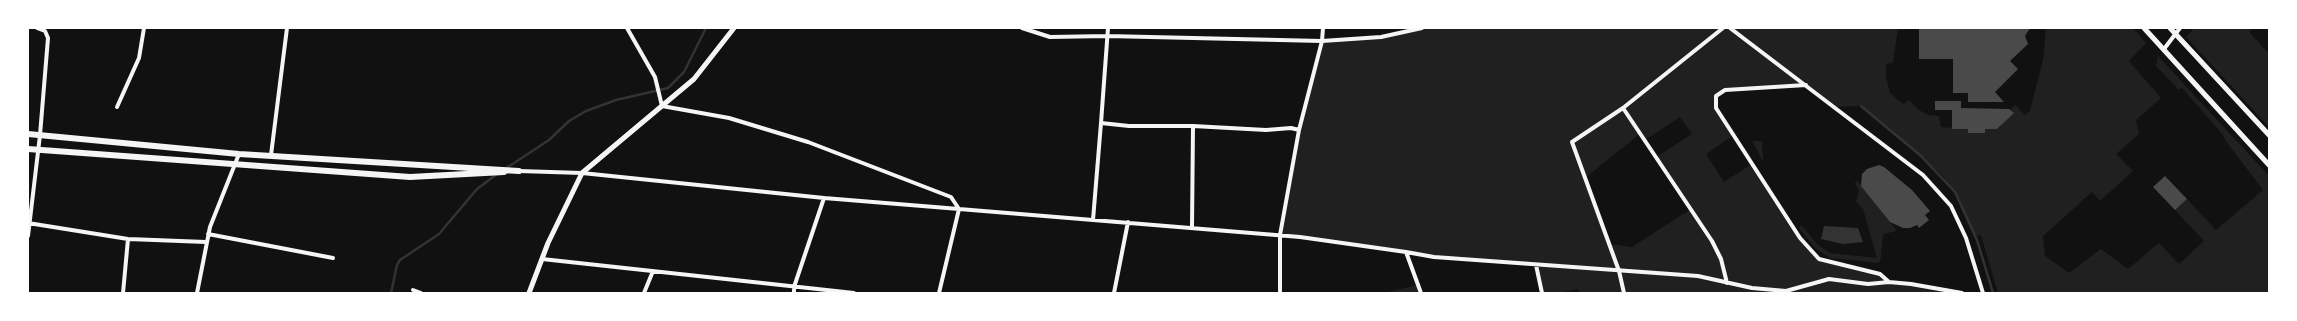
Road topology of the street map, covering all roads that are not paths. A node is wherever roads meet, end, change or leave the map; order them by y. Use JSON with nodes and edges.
{"nodes":[{"id":1,"x":37,"y":28,"type":"edge"},
{"id":2,"x":144,"y":28,"type":"edge"},
{"id":3,"x":287,"y":28,"type":"edge"},
{"id":4,"x":627,"y":28,"type":"edge"},
{"id":5,"x":734,"y":28,"type":"edge"},
{"id":6,"x":1022,"y":28,"type":"edge"},
{"id":7,"x":1108,"y":28,"type":"edge"},
{"id":8,"x":1323,"y":28,"type":"edge"},
{"id":9,"x":1422,"y":28,"type":"edge"},
{"id":10,"x":1723,"y":28,"type":"edge"},
{"id":11,"x":1730,"y":28,"type":"edge"},
{"id":12,"x":2144,"y":28,"type":"edge"},
{"id":13,"x":2170,"y":28,"type":"edge"},
{"id":14,"x":2180,"y":28,"type":"edge"},
{"id":15,"x":1399,"y":30,"type":"edge"},
{"id":16,"x":2176,"y":34,"type":"junction"},
{"id":17,"x":1107,"y":36,"type":"junction"},
{"id":18,"x":1322,"y":41,"type":"junction"},
{"id":19,"x":2164,"y":49,"type":"junction"},
{"id":20,"x":1806,"y":85,"type":"junction"},
{"id":21,"x":662,"y":106,"type":"junction"},
{"id":22,"x":117,"y":108,"type":"dead end"},
{"id":23,"x":1623,"y":108,"type":"junction"},
{"id":24,"x":1101,"y":123,"type":"junction"},
{"id":25,"x":1193,"y":126,"type":"junction"},
{"id":26,"x":1299,"y":130,"type":"junction"},
{"id":27,"x":28,"y":134,"type":"edge"},
{"id":28,"x":40,"y":135,"type":"junction"},
{"id":29,"x":2269,"y":135,"type":"edge"},
{"id":30,"x":28,"y":149,"type":"edge"},
{"id":31,"x":38,"y":150,"type":"junction"},
{"id":32,"x":239,"y":154,"type":"junction"},
{"id":33,"x":271,"y":156,"type":"junction"},
{"id":34,"x":2269,"y":164,"type":"edge"},
{"id":35,"x":235,"y":165,"type":"junction"},
{"id":36,"x":519,"y":171,"type":"junction"},
{"id":37,"x":582,"y":174,"type":"junction"},
{"id":38,"x":824,"y":198,"type":"junction"},
{"id":39,"x":959,"y":209,"type":"junction"},
{"id":40,"x":1093,"y":220,"type":"junction"},
{"id":41,"x":1128,"y":222,"type":"junction"},
{"id":42,"x":29,"y":223,"type":"edge"},
{"id":43,"x":1192,"y":227,"type":"junction"},
{"id":44,"x":208,"y":234,"type":"junction"},
{"id":45,"x":1280,"y":235,"type":"junction"},
{"id":46,"x":28,"y":236,"type":"edge"},
{"id":47,"x":128,"y":239,"type":"junction"},
{"id":48,"x":206,"y":242,"type":"junction"},
{"id":49,"x":1406,"y":252,"type":"junction"},
{"id":50,"x":333,"y":258,"type":"dead end"},
{"id":51,"x":542,"y":259,"type":"junction"},
{"id":52,"x":1536,"y":265,"type":"junction"},
{"id":53,"x":653,"y":271,"type":"junction"},
{"id":54,"x":1619,"y":271,"type":"junction"},
{"id":55,"x":1727,"y":282,"type":"junction"},
{"id":56,"x":1889,"y":282,"type":"junction"},
{"id":57,"x":794,"y":286,"type":"junction"},
{"id":58,"x":413,"y":290,"type":"dead end"},
{"id":59,"x":123,"y":293,"type":"edge"},
{"id":60,"x":196,"y":293,"type":"edge"},
{"id":61,"x":421,"y":293,"type":"edge"},
{"id":62,"x":528,"y":293,"type":"edge"},
{"id":63,"x":644,"y":293,"type":"edge"},
{"id":64,"x":794,"y":293,"type":"edge"},
{"id":65,"x":854,"y":293,"type":"edge"},
{"id":66,"x":939,"y":293,"type":"edge"},
{"id":67,"x":1114,"y":293,"type":"edge"},
{"id":68,"x":1280,"y":293,"type":"edge"},
{"id":69,"x":1421,"y":293,"type":"edge"},
{"id":70,"x":1542,"y":293,"type":"edge"},
{"id":71,"x":1624,"y":293,"type":"edge"},
{"id":72,"x":1962,"y":293,"type":"edge"},
{"id":73,"x":1983,"y":293,"type":"edge"}],
"edges":[{"from":1,"to":28,"type":"street"},
{"from":2,"to":22,"type":"street"},
{"from":3,"to":33,"type":"street"},
{"from":4,"to":21,"type":"street"},
{"from":5,"to":21,"type":"street"},
{"from":6,"to":17,"type":"street"},
{"from":7,"to":17,"type":"street"},
{"from":8,"to":18,"type":"street"},
{"from":9,"to":15,"type":"street"},
{"from":10,"to":23,"type":"street"},
{"from":11,"to":20,"type":"street"},
{"from":12,"to":19,"type":"street"},
{"from":13,"to":16,"type":"street"},
{"from":14,"to":16,"type":"street"},
{"from":15,"to":18,"type":"street"},
{"from":16,"to":19,"type":"street"},
{"from":16,"to":29,"type":"street"},
{"from":17,"to":18,"type":"street"},
{"from":17,"to":24,"type":"street"},
{"from":18,"to":26,"type":"street"},
{"from":19,"to":34,"type":"street"},
{"from":20,"to":56,"type":"street"},
{"from":20,"to":73,"type":"street"},
{"from":21,"to":37,"type":"street"},
{"from":21,"to":39,"type":"street"},
{"from":23,"to":54,"type":"street"},
{"from":23,"to":55,"type":"street"},
{"from":24,"to":25,"type":"street"},
{"from":24,"to":40,"type":"street"},
{"from":25,"to":26,"type":"street"},
{"from":25,"to":43,"type":"street"},
{"from":26,"to":45,"type":"street"},
{"from":27,"to":28,"type":"main road"},
{"from":28,"to":31,"type":"street"},
{"from":28,"to":32,"type":"main road"},
{"from":30,"to":31,"type":"main road"},
{"from":31,"to":35,"type":"main road"},
{"from":31,"to":42,"type":"street"},
{"from":32,"to":33,"type":"main road"},
{"from":32,"to":35,"type":"street"},
{"from":33,"to":36,"type":"main road"},
{"from":35,"to":36,"type":"main road"},
{"from":35,"to":44,"type":"street"},
{"from":36,"to":37,"type":"street"},
{"from":37,"to":38,"type":"street"},
{"from":37,"to":51,"type":"street"},
{"from":38,"to":39,"type":"street"},
{"from":38,"to":57,"type":"street"},
{"from":39,"to":40,"type":"street"},
{"from":39,"to":66,"type":"street"},
{"from":40,"to":41,"type":"street"},
{"from":41,"to":43,"type":"street"},
{"from":41,"to":67,"type":"street"},
{"from":42,"to":46,"type":"street"},
{"from":42,"to":47,"type":"street"},
{"from":43,"to":45,"type":"street"},
{"from":44,"to":48,"type":"street"},
{"from":44,"to":50,"type":"street"},
{"from":45,"to":49,"type":"street"},
{"from":45,"to":68,"type":"street"},
{"from":47,"to":48,"type":"street"},
{"from":47,"to":59,"type":"street"},
{"from":48,"to":60,"type":"street"},
{"from":49,"to":52,"type":"street"},
{"from":49,"to":69,"type":"street"},
{"from":51,"to":53,"type":"street"},
{"from":51,"to":62,"type":"street"},
{"from":52,"to":54,"type":"street"},
{"from":52,"to":70,"type":"street"},
{"from":53,"to":57,"type":"street"},
{"from":53,"to":63,"type":"street"},
{"from":54,"to":55,"type":"street"},
{"from":54,"to":71,"type":"street"},
{"from":55,"to":56,"type":"street"},
{"from":56,"to":72,"type":"street"},
{"from":57,"to":64,"type":"street"},
{"from":57,"to":65,"type":"street"},
{"from":58,"to":61,"type":"street"}]}
